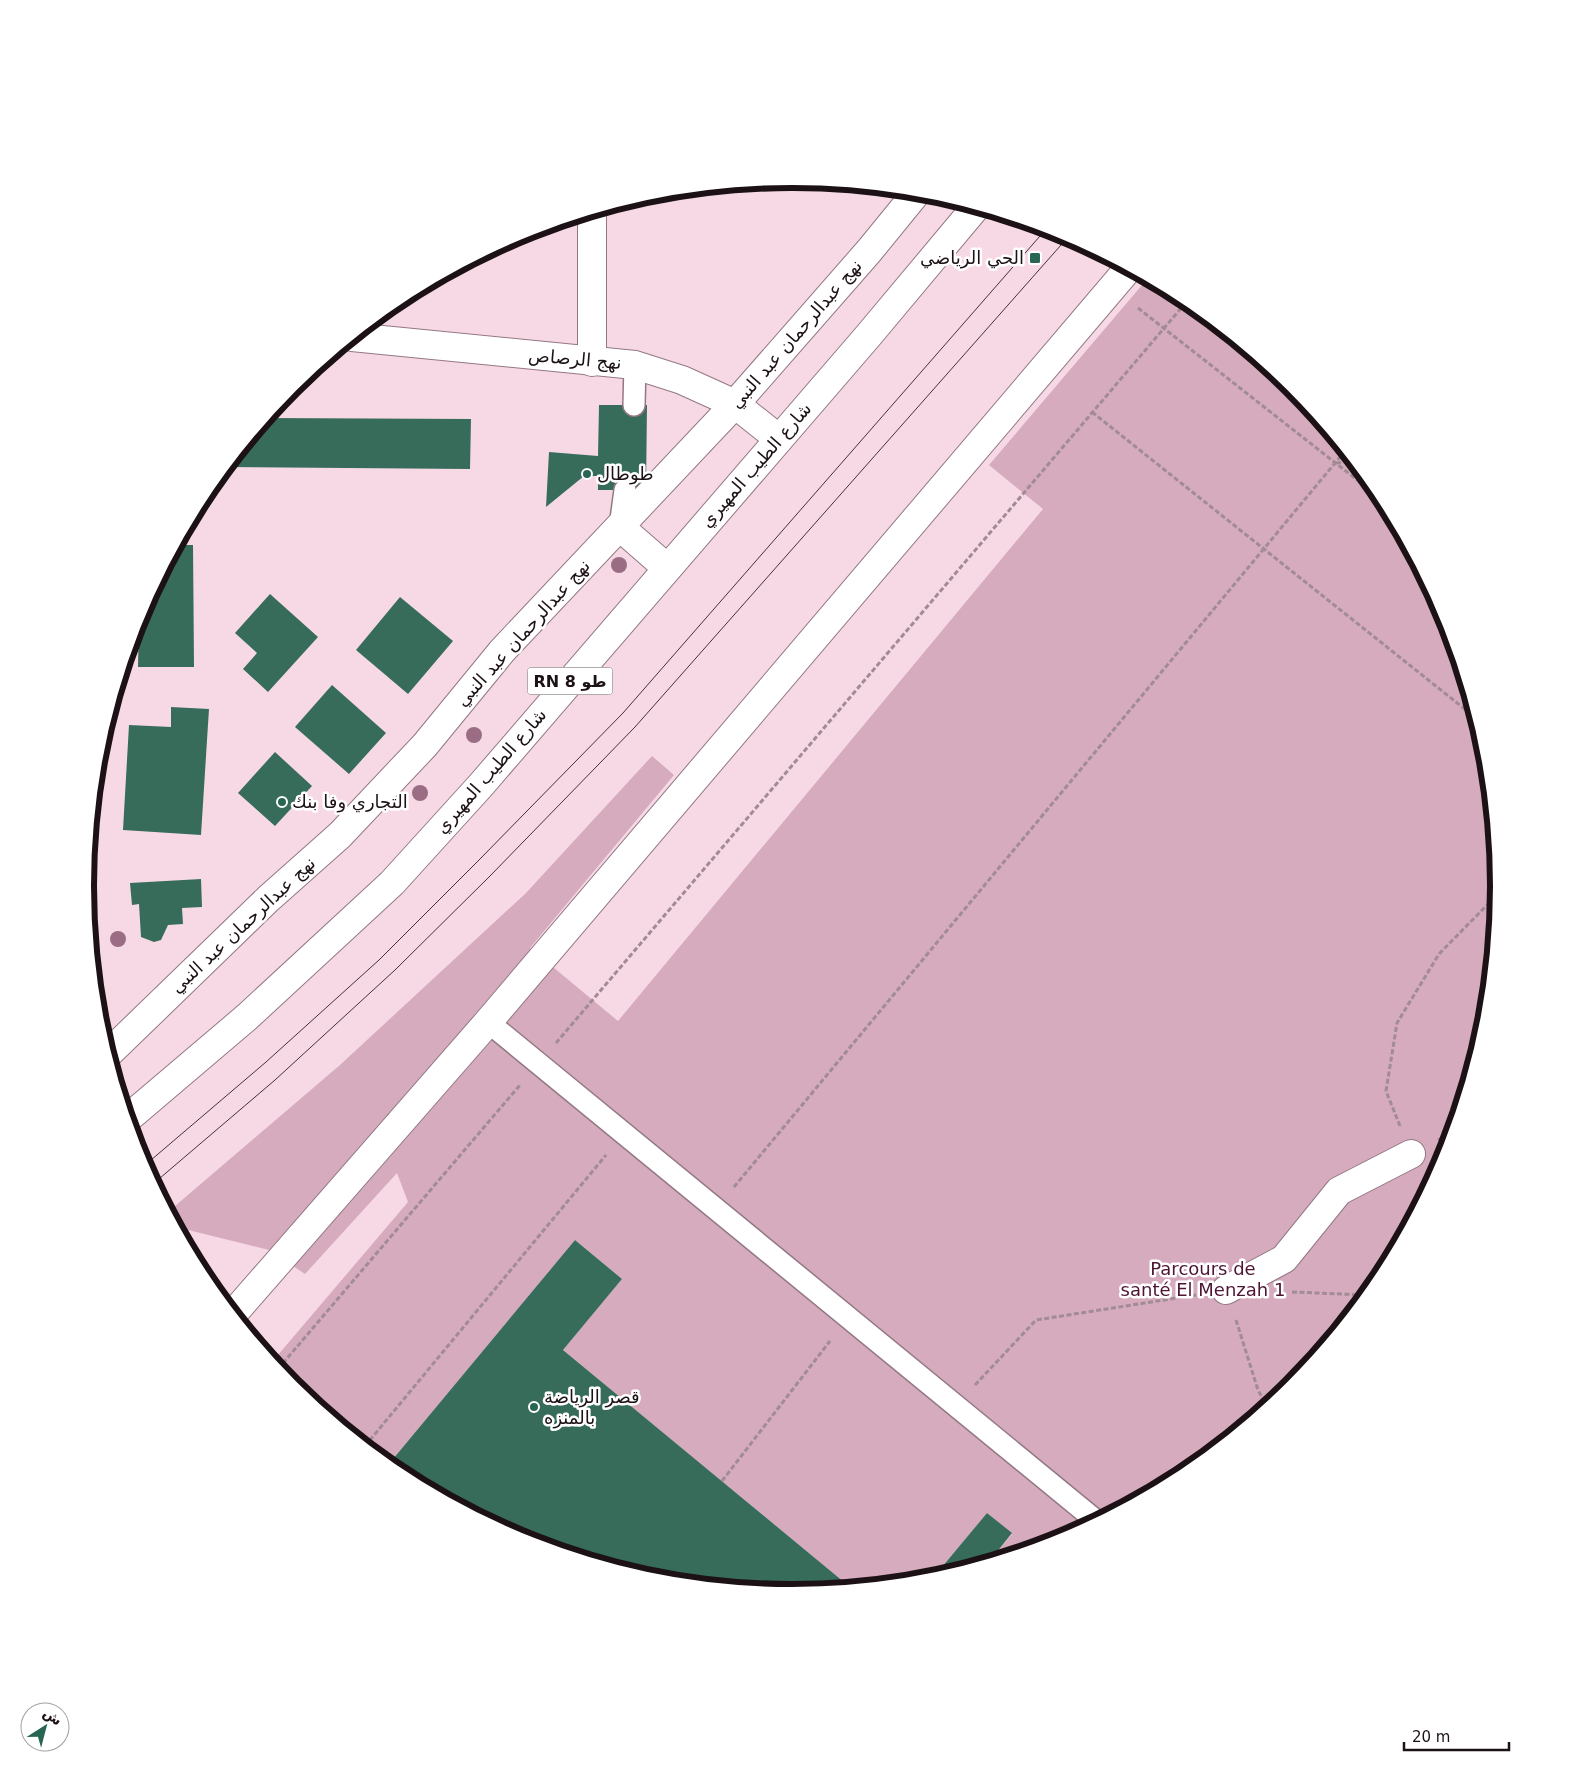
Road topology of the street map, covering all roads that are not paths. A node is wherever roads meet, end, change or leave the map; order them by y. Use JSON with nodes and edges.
{"nodes":[{"id":1,"x":913,"y":199,"type":"edge"},
{"id":2,"x":972,"y":212,"type":"edge"},
{"id":3,"x":592,"y":218,"type":"edge"},
{"id":4,"x":1120,"y":278,"type":"edge"},
{"id":5,"x":360,"y":338,"type":"edge"},
{"id":6,"x":592,"y":362,"type":"junction"},
{"id":7,"x":635,"y":365,"type":"junction"},
{"id":8,"x":735,"y":404,"type":"junction"},
{"id":9,"x":634,"y":405,"type":"dead end"},
{"id":10,"x":779,"y":440,"type":"junction"},
{"id":11,"x":625,"y":490,"type":"dead end"},
{"id":12,"x":620,"y":527,"type":"junction"},
{"id":13,"x":667,"y":568,"type":"junction"},
{"id":14,"x":488,"y":1022,"type":"junction"},
{"id":15,"x":114,"y":1049,"type":"edge"},
{"id":16,"x":133,"y":1114,"type":"edge"},
{"id":17,"x":1411,"y":1154,"type":"road end"},
{"id":18,"x":1226,"y":1290,"type":"road end"},
{"id":19,"x":237,"y":1310,"type":"edge"},
{"id":20,"x":1090,"y":1517,"type":"edge"}],
"edges":[{"from":1,"to":8,"type":"street","name":"نهج عبدالرحمان عبد النبي"},
{"from":2,"to":10,"type":"street","name":"شارع الطيب المهيري","number":"RN 8 طو"},
{"from":3,"to":6,"type":"street"},
{"from":4,"to":14,"type":"street"},
{"from":5,"to":6,"type":"street","name":"نهج الرصاص"},
{"from":6,"to":7,"type":"street","name":"نهج الرصاص"},
{"from":7,"to":8,"type":"street","name":"نهج الرصاص"},
{"from":7,"to":9,"type":"lane"},
{"from":8,"to":10,"type":"street","name":"نهج الرصاص"},
{"from":8,"to":12,"type":"street","name":"نهج عبدالرحمان عبد النبي"},
{"from":10,"to":13,"type":"street","name":"شارع الطيب المهيري","number":"RN 8 طو"},
{"from":11,"to":12,"type":"lane"},
{"from":12,"to":13,"type":"street"},
{"from":12,"to":15,"type":"street","name":"نهج عبدالرحمان عبد النبي"},
{"from":13,"to":16,"type":"street","name":"شارع الطيب المهيري","number":"RN 8 طو"},
{"from":14,"to":19,"type":"street"},
{"from":14,"to":20,"type":"lane"},
{"from":17,"to":18,"type":"street"}]}
